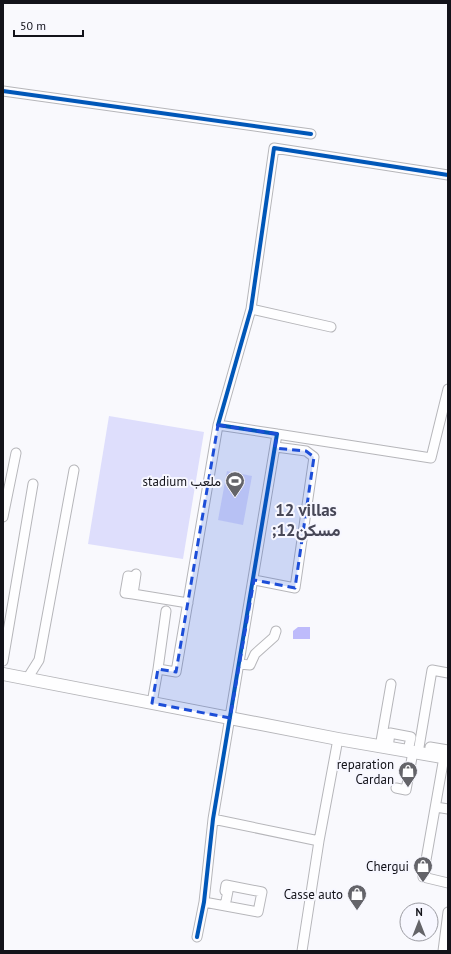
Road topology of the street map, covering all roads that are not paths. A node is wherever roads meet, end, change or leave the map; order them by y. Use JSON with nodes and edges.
{"nodes":[{"id":1,"x":3,"y":91,"type":"edge"},
{"id":2,"x":311,"y":134,"type":"dead end"},
{"id":3,"x":448,"y":175,"type":"edge"},
{"id":4,"x":251,"y":309,"type":"junction"},
{"id":5,"x":332,"y":327,"type":"dead end"},
{"id":6,"x":448,"y":389,"type":"edge"},
{"id":7,"x":218,"y":425,"type":"junction"},
{"id":8,"x":278,"y":434,"type":"junction"},
{"id":9,"x":276,"y":447,"type":"junction"},
{"id":10,"x":16,"y":453,"type":"dead end"},
{"id":11,"x":74,"y":470,"type":"dead end"},
{"id":12,"x":33,"y":484,"type":"dead end"},
{"id":13,"x":3,"y":517,"type":"edge"},
{"id":14,"x":136,"y":576,"type":"dead end"},
{"id":15,"x":254,"y":580,"type":"junction"},
{"id":16,"x":188,"y":603,"type":"junction"},
{"id":17,"x":166,"y":611,"type":"dead end"},
{"id":18,"x":276,"y":631,"type":"dead end"},
{"id":19,"x":3,"y":661,"type":"edge"},
{"id":20,"x":239,"y":664,"type":"junction"},
{"id":21,"x":158,"y":669,"type":"junction"},
{"id":22,"x":448,"y":673,"type":"edge"},
{"id":23,"x":3,"y":674,"type":"edge"},
{"id":24,"x":27,"y":679,"type":"junction"},
{"id":25,"x":391,"y":684,"type":"dead end"},
{"id":26,"x":152,"y":703,"type":"junction"},
{"id":27,"x":230,"y":718,"type":"junction"},
{"id":28,"x":338,"y":739,"type":"junction"},
{"id":29,"x":384,"y":747,"type":"junction"},
{"id":30,"x":417,"y":753,"type":"junction"},
{"id":31,"x":447,"y":755,"type":"edge"},
{"id":32,"x":396,"y":788,"type":"dead end"},
{"id":33,"x":436,"y":807,"type":"junction"},
{"id":34,"x":448,"y":809,"type":"edge"},
{"id":35,"x":213,"y":819,"type":"junction"},
{"id":36,"x":319,"y":841,"type":"junction"},
{"id":37,"x":448,"y":883,"type":"edge"},
{"id":38,"x":204,"y":902,"type":"junction"},
{"id":39,"x":226,"y":906,"type":"junction"},
{"id":40,"x":448,"y":912,"type":"edge"},
{"id":41,"x":197,"y":938,"type":"dead end"},
{"id":42,"x":444,"y":949,"type":"edge"},
{"id":43,"x":302,"y":951,"type":"edge"}],
"edges":[{"from":1,"to":2,"type":"street"},
{"from":3,"to":4,"type":"street"},
{"from":4,"to":5,"type":"street"},
{"from":4,"to":7,"type":"street"},
{"from":6,"to":8,"type":"street"},
{"from":7,"to":8,"type":"street"},
{"from":7,"to":16,"type":"street"},
{"from":8,"to":9,"type":"street"},
{"from":9,"to":15,"type":"street"},
{"from":9,"to":15,"type":"street"},
{"from":10,"to":13,"type":"street"},
{"from":11,"to":24,"type":"street"},
{"from":12,"to":19,"type":"street"},
{"from":14,"to":16,"type":"street"},
{"from":15,"to":20,"type":"street"},
{"from":16,"to":21,"type":"street"},
{"from":17,"to":21,"type":"street"},
{"from":18,"to":20,"type":"street"},
{"from":20,"to":27,"type":"street"},
{"from":21,"to":26,"type":"street"},
{"from":22,"to":30,"type":"street"},
{"from":23,"to":24,"type":"main road"},
{"from":24,"to":26,"type":"main road"},
{"from":25,"to":29,"type":"street"},
{"from":26,"to":27,"type":"main road"},
{"from":27,"to":28,"type":"main road"},
{"from":27,"to":35,"type":"street"},
{"from":28,"to":29,"type":"main road"},
{"from":28,"to":36,"type":"street"},
{"from":29,"to":30,"type":"main road"},
{"from":30,"to":31,"type":"main road"},
{"from":30,"to":32,"type":"street"},
{"from":31,"to":33,"type":"street"},
{"from":33,"to":34,"type":"street"},
{"from":33,"to":37,"type":"street"},
{"from":35,"to":36,"type":"street"},
{"from":35,"to":38,"type":"street"},
{"from":36,"to":43,"type":"street"},
{"from":38,"to":39,"type":"street"},
{"from":38,"to":41,"type":"street"},
{"from":39,"to":39,"type":"street"},
{"from":40,"to":42,"type":"street"}]}
